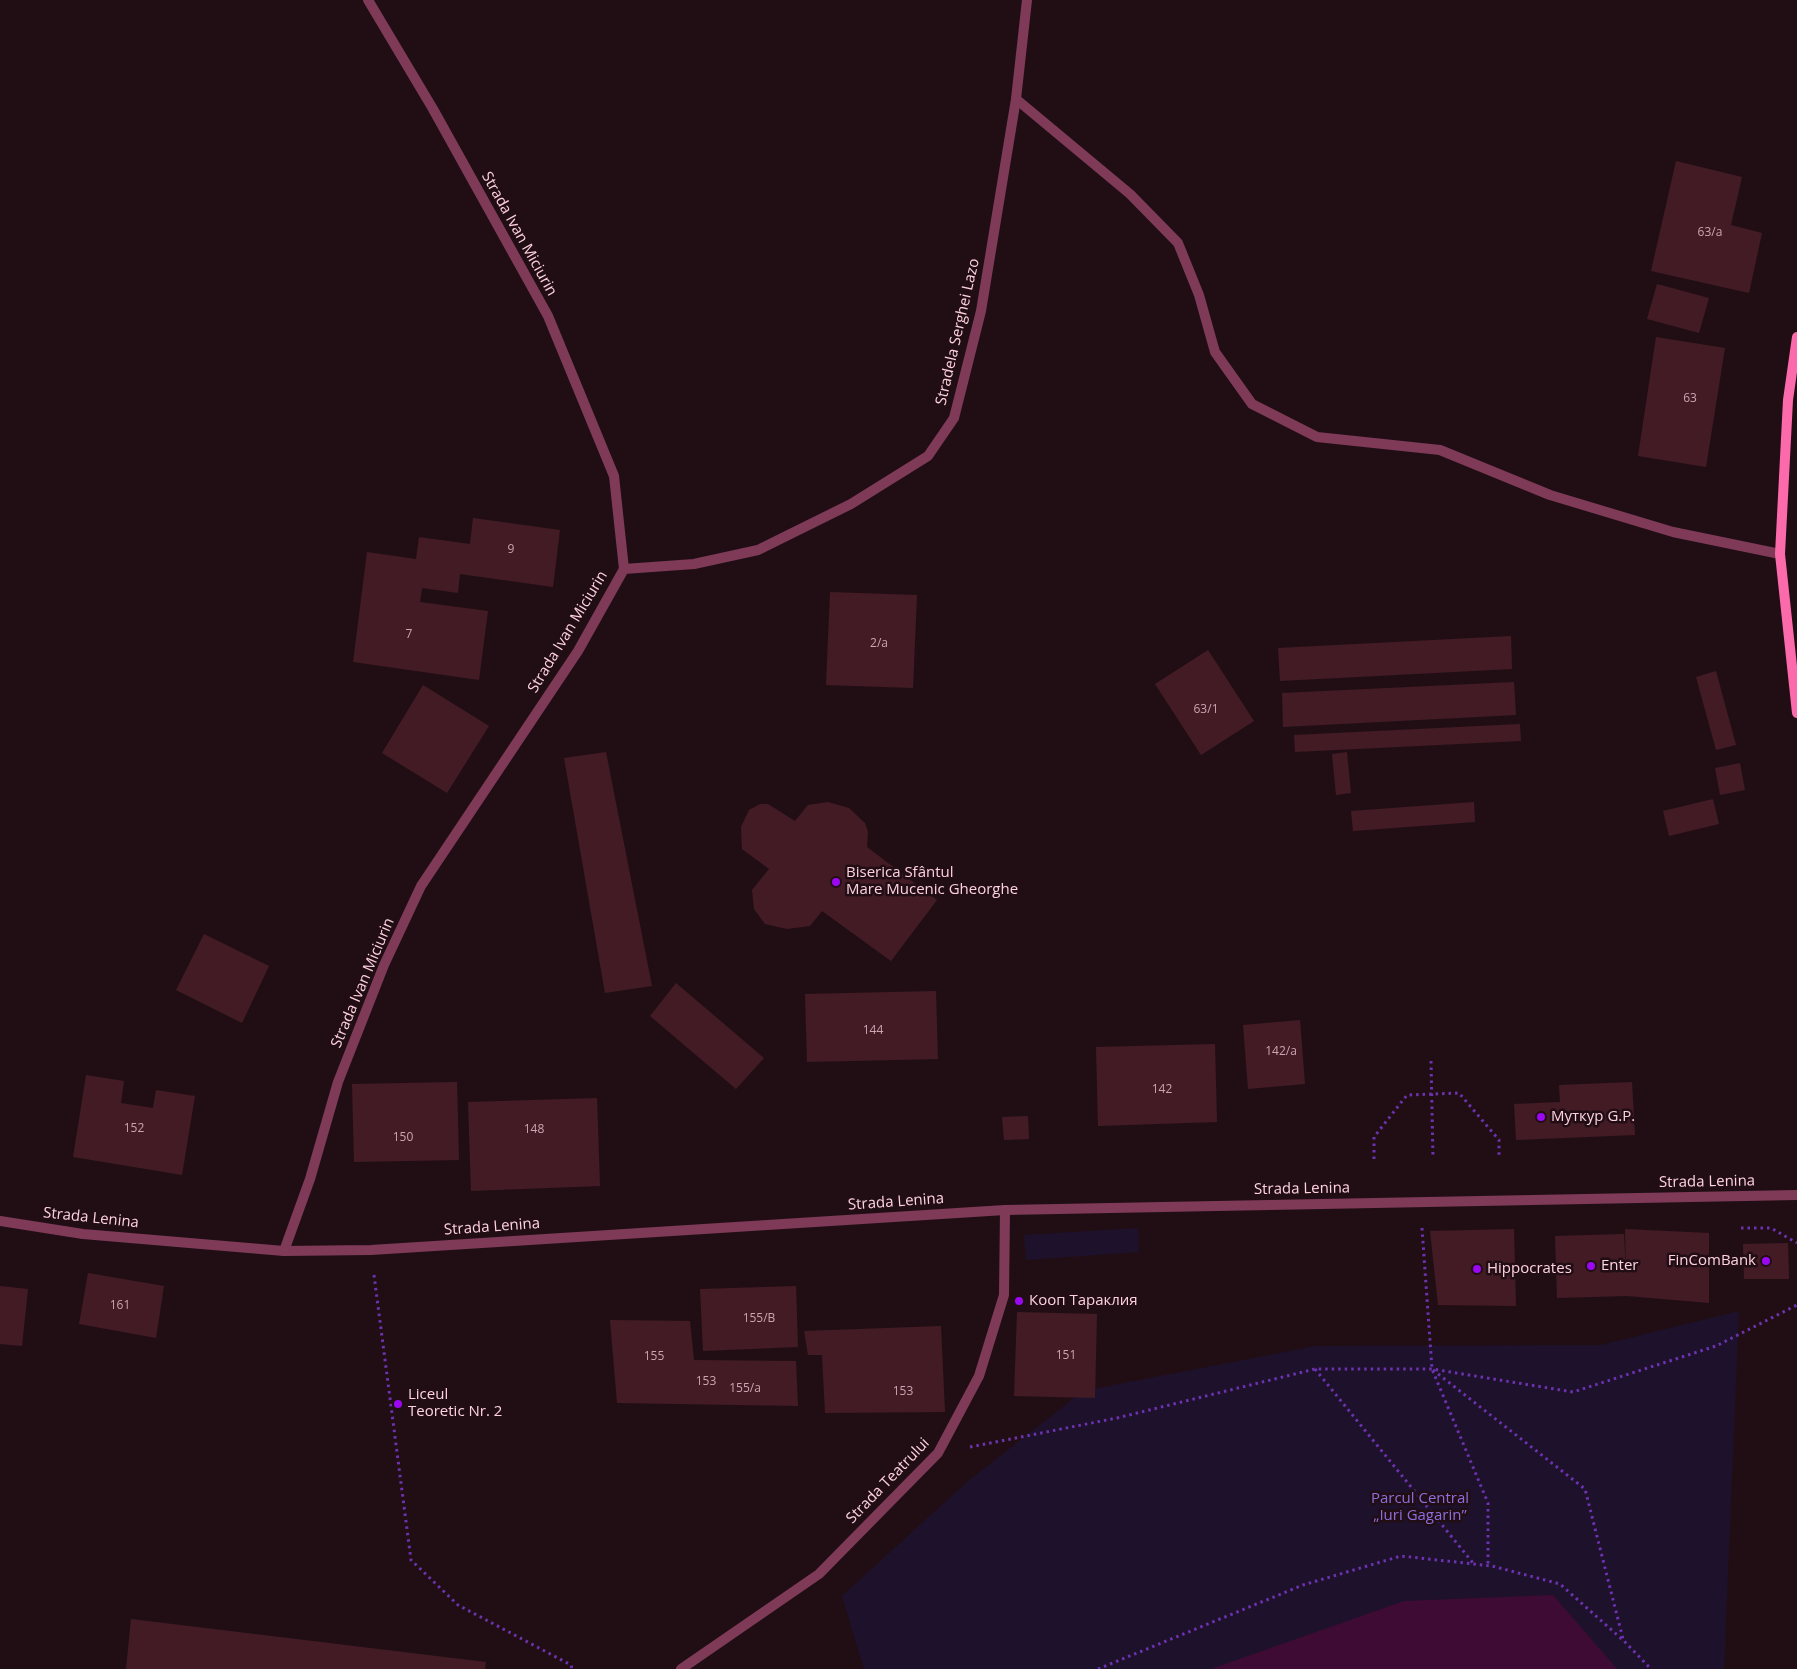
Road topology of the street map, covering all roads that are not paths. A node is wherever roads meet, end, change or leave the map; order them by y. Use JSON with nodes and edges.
{"nodes":[{"id":1,"x":368,"y":0,"type":"edge"},
{"id":2,"x":1027,"y":0,"type":"edge"},
{"id":3,"x":1016,"y":99,"type":"junction"},
{"id":4,"x":1797,"y":337,"type":"edge"},
{"id":5,"x":1780,"y":554,"type":"junction"},
{"id":6,"x":624,"y":569,"type":"junction"},
{"id":7,"x":1797,"y":713,"type":"edge"},
{"id":8,"x":1797,"y":1195,"type":"edge"},
{"id":9,"x":1005,"y":1210,"type":"junction"},
{"id":10,"x":0,"y":1221,"type":"edge"},
{"id":11,"x":284,"y":1251,"type":"junction"},
{"id":12,"x":681,"y":1669,"type":"edge"}],
"edges":[{"from":1,"to":6,"type":"street","name":"Strada Ivan Miciurin"},
{"from":2,"to":3,"type":"street","name":"Stradela Serghei Lazo"},
{"from":3,"to":5,"type":"street"},
{"from":3,"to":6,"type":"street","name":"Stradela Serghei Lazo"},
{"from":4,"to":5,"type":"main road"},
{"from":5,"to":7,"type":"main road"},
{"from":6,"to":11,"type":"street","name":"Strada Ivan Miciurin"},
{"from":8,"to":9,"type":"street","name":"Strada Lenina"},
{"from":9,"to":11,"type":"street","name":"Strada Lenina"},
{"from":9,"to":12,"type":"street","name":"Strada Teatrului"},
{"from":10,"to":11,"type":"street","name":"Strada Lenina"}]}
